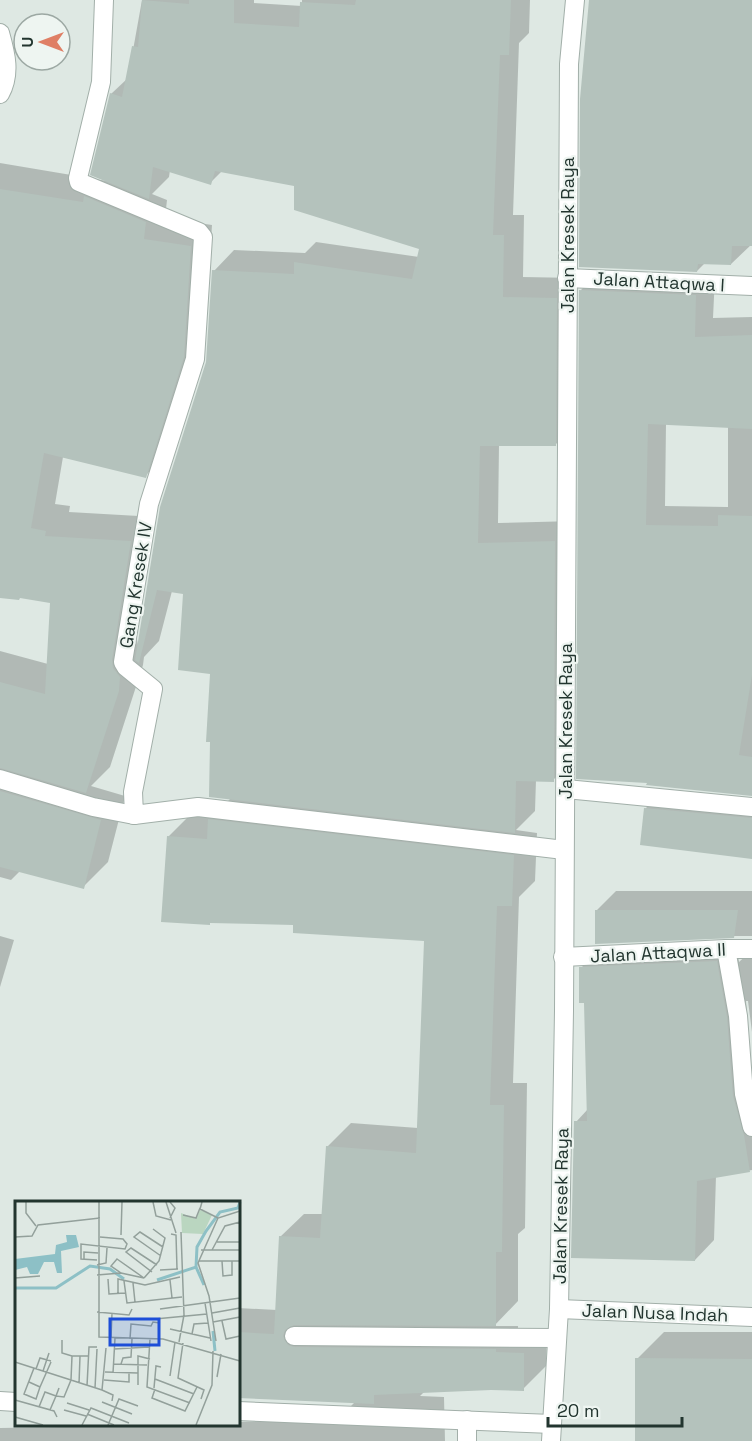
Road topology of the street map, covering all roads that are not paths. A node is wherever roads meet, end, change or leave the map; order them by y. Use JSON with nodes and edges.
{"nodes":[{"id":1,"x":104,"y":0,"type":"edge"},
{"id":2,"x":575,"y":0,"type":"edge"},
{"id":3,"x":0,"y":33,"type":"edge"},
{"id":4,"x":0,"y":94,"type":"edge"},
{"id":5,"x":567,"y":278,"type":"junction"},
{"id":6,"x":752,"y":286,"type":"edge"},
{"id":7,"x":0,"y":779,"type":"edge"},
{"id":8,"x":566,"y":789,"type":"junction"},
{"id":9,"x":752,"y":807,"type":"edge"},
{"id":10,"x":134,"y":815,"type":"junction"},
{"id":11,"x":564,"y":850,"type":"junction"},
{"id":12,"x":726,"y":949,"type":"junction"},
{"id":13,"x":752,"y":950,"type":"edge"},
{"id":14,"x":563,"y":957,"type":"junction"},
{"id":15,"x":752,"y":1126,"type":"edge"},
{"id":16,"x":559,"y":1309,"type":"junction"},
{"id":17,"x":752,"y":1317,"type":"edge"},
{"id":18,"x":294,"y":1336,"type":"dead end"},
{"id":19,"x":557,"y":1338,"type":"junction"},
{"id":20,"x":0,"y":1401,"type":"edge"},
{"id":21,"x":15,"y":1402,"type":"edge"},
{"id":22,"x":240,"y":1411,"type":"edge"},
{"id":23,"x":467,"y":1420,"type":"junction"},
{"id":24,"x":552,"y":1432,"type":"edge"},
{"id":25,"x":467,"y":1441,"type":"edge"}],
"edges":[{"from":1,"to":10,"type":"street","name":"Gang Kresek IV"},
{"from":2,"to":5,"type":"street","name":"Jalan Kresek Raya"},
{"from":3,"to":4,"type":"street"},
{"from":5,"to":6,"type":"street","name":"Jalan Attaqwa I"},
{"from":5,"to":8,"type":"street","name":"Jalan Kresek Raya"},
{"from":7,"to":10,"type":"street"},
{"from":8,"to":9,"type":"street"},
{"from":8,"to":11,"type":"street","name":"Jalan Kresek Raya"},
{"from":10,"to":11,"type":"street"},
{"from":11,"to":14,"type":"street","name":"Jalan Kresek Raya"},
{"from":12,"to":13,"type":"street","name":"Jalan Attaqwa II"},
{"from":12,"to":14,"type":"street","name":"Jalan Attaqwa II"},
{"from":12,"to":15,"type":"street"},
{"from":14,"to":16,"type":"street","name":"Jalan Kresek Raya"},
{"from":16,"to":17,"type":"street","name":"Jalan Nusa Indah"},
{"from":16,"to":19,"type":"street","name":"Jalan Kresek Raya"},
{"from":18,"to":19,"type":"street"},
{"from":19,"to":24,"type":"street","name":"Jalan Kresek Raya"},
{"from":20,"to":21,"type":"street"},
{"from":22,"to":23,"type":"street"},
{"from":23,"to":24,"type":"street"},
{"from":23,"to":25,"type":"street"}]}
